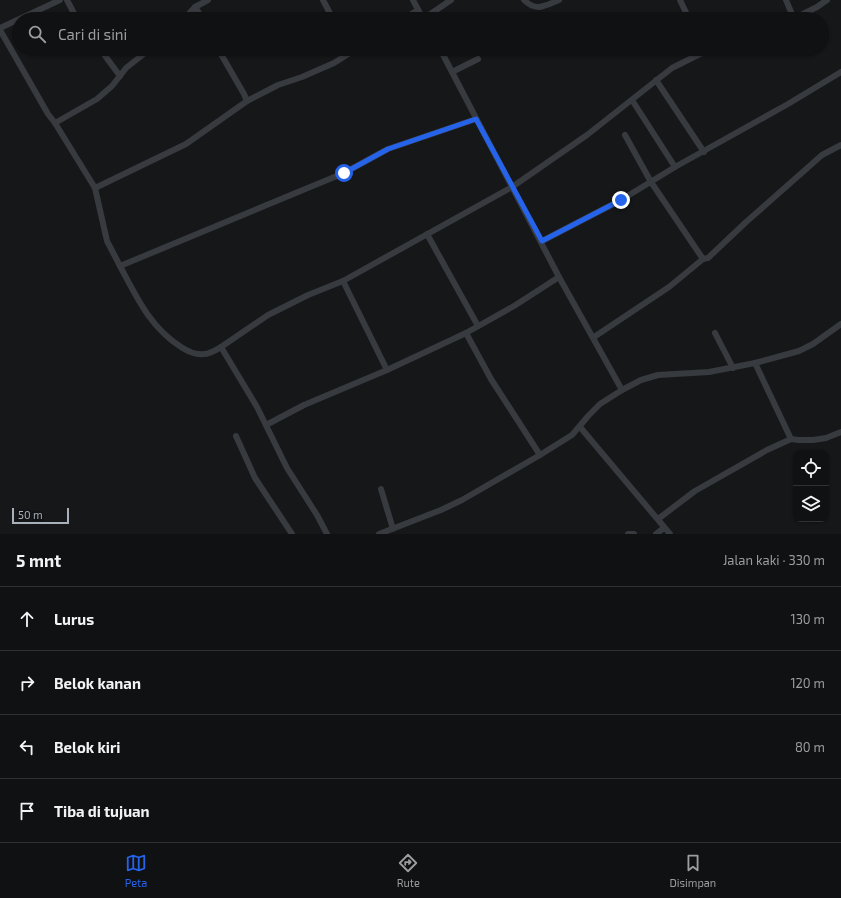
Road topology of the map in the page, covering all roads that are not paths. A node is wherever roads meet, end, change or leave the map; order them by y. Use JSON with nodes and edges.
{"nodes":[{"id":1,"x":60,"y":0,"type":"edge"},
{"id":2,"x":67,"y":0,"type":"edge"},
{"id":3,"x":208,"y":0,"type":"edge"},
{"id":4,"x":323,"y":0,"type":"edge"},
{"id":5,"x":412,"y":0,"type":"edge"},
{"id":6,"x":451,"y":0,"type":"edge"},
{"id":7,"x":524,"y":0,"type":"edge"},
{"id":8,"x":559,"y":0,"type":"edge"},
{"id":9,"x":680,"y":0,"type":"edge"},
{"id":10,"x":786,"y":0,"type":"edge"},
{"id":11,"x":827,"y":0,"type":"edge"},
{"id":12,"x":195,"y":7,"type":"junction"},
{"id":13,"x":418,"y":10,"type":"joint"},
{"id":14,"x":35,"y":12,"type":"edge"},
{"id":15,"x":73,"y":12,"type":"edge"},
{"id":16,"x":190,"y":12,"type":"edge"},
{"id":17,"x":198,"y":12,"type":"edge"},
{"id":18,"x":329,"y":12,"type":"edge"},
{"id":19,"x":415,"y":12,"type":"edge"},
{"id":20,"x":433,"y":12,"type":"edge"},
{"id":21,"x":686,"y":12,"type":"edge"},
{"id":22,"x":790,"y":12,"type":"edge"},
{"id":23,"x":806,"y":12,"type":"edge"},
{"id":24,"x":12,"y":23,"type":"edge"},
{"id":25,"x":0,"y":29,"type":"edge"},
{"id":26,"x":12,"y":50,"type":"edge"},
{"id":27,"x":15,"y":56,"type":"edge"},
{"id":28,"x":105,"y":56,"type":"edge"},
{"id":29,"x":141,"y":56,"type":"edge"},
{"id":30,"x":222,"y":56,"type":"edge"},
{"id":31,"x":345,"y":56,"type":"edge"},
{"id":32,"x":444,"y":56,"type":"edge"},
{"id":33,"x":695,"y":56,"type":"edge"},
{"id":34,"x":478,"y":59,"type":"dead end"},
{"id":35,"x":452,"y":72,"type":"junction"},
{"id":36,"x":841,"y":72,"type":"edge"},
{"id":37,"x":120,"y":76,"type":"junction"},
{"id":38,"x":656,"y":80,"type":"junction"},
{"id":39,"x":632,"y":100,"type":"junction"},
{"id":40,"x":247,"y":101,"type":"junction"},
{"id":41,"x":476,"y":119,"type":"junction"},
{"id":42,"x":55,"y":123,"type":"junction"},
{"id":43,"x":625,"y":135,"type":"dead end"},
{"id":44,"x":841,"y":145,"type":"edge"},
{"id":45,"x":704,"y":152,"type":"junction"},
{"id":46,"x":675,"y":167,"type":"junction"},
{"id":47,"x":651,"y":182,"type":"junction"},
{"id":48,"x":512,"y":187,"type":"junction"},
{"id":49,"x":95,"y":188,"type":"junction"},
{"id":50,"x":427,"y":234,"type":"junction"},
{"id":51,"x":542,"y":241,"type":"junction"},
{"id":52,"x":703,"y":259,"type":"junction"},
{"id":53,"x":120,"y":266,"type":"junction"},
{"id":54,"x":559,"y":277,"type":"junction"},
{"id":55,"x":343,"y":281,"type":"junction"},
{"id":56,"x":841,"y":324,"type":"edge"},
{"id":57,"x":478,"y":326,"type":"junction"},
{"id":58,"x":466,"y":333,"type":"junction"},
{"id":59,"x":715,"y":333,"type":"dead end"},
{"id":60,"x":594,"y":337,"type":"junction"},
{"id":61,"x":221,"y":347,"type":"junction"},
{"id":62,"x":755,"y":363,"type":"junction"},
{"id":63,"x":733,"y":368,"type":"junction"},
{"id":64,"x":387,"y":370,"type":"junction"},
{"id":65,"x":622,"y":390,"type":"junction"},
{"id":66,"x":266,"y":425,"type":"junction"},
{"id":67,"x":580,"y":427,"type":"junction"},
{"id":68,"x":841,"y":432,"type":"edge"},
{"id":69,"x":236,"y":436,"type":"dead end"},
{"id":70,"x":791,"y":439,"type":"junction"},
{"id":71,"x":540,"y":456,"type":"junction"},
{"id":72,"x":381,"y":489,"type":"dead end"},
{"id":73,"x":658,"y":519,"type":"junction"},
{"id":74,"x":664,"y":528,"type":"junction"},
{"id":75,"x":393,"y":529,"type":"junction"},
{"id":76,"x":292,"y":534,"type":"edge"},
{"id":77,"x":327,"y":534,"type":"edge"},
{"id":78,"x":379,"y":534,"type":"edge"},
{"id":79,"x":628,"y":534,"type":"edge"},
{"id":80,"x":634,"y":534,"type":"edge"},
{"id":81,"x":656,"y":534,"type":"edge"},
{"id":82,"x":670,"y":534,"type":"edge"}],
"edges":[{"from":1,"to":14,"type":"street"},
{"from":2,"to":15,"type":"street"},
{"from":3,"to":12,"type":"street"},
{"from":4,"to":18,"type":"street"},
{"from":5,"to":13,"type":"street"},
{"from":6,"to":20,"type":"street"},
{"from":7,"to":8,"type":"street"},
{"from":9,"to":21,"type":"street"},
{"from":10,"to":22,"type":"street"},
{"from":11,"to":23,"type":"street"},
{"from":12,"to":16,"type":"street"},
{"from":12,"to":17,"type":"street"},
{"from":13,"to":19,"type":"street"},
{"from":24,"to":25,"type":"street"},
{"from":25,"to":26,"type":"street"},
{"from":27,"to":42,"type":"street"},
{"from":28,"to":37,"type":"street"},
{"from":29,"to":37,"type":"street"},
{"from":30,"to":40,"type":"street"},
{"from":31,"to":40,"type":"street"},
{"from":32,"to":35,"type":"street"},
{"from":33,"to":38,"type":"street"},
{"from":34,"to":35,"type":"street"},
{"from":35,"to":41,"type":"street"},
{"from":36,"to":45,"type":"street"},
{"from":37,"to":42,"type":"street"},
{"from":38,"to":39,"type":"street"},
{"from":38,"to":45,"type":"street"},
{"from":39,"to":46,"type":"street"},
{"from":39,"to":48,"type":"street"},
{"from":40,"to":49,"type":"street"},
{"from":41,"to":48,"type":"street"},
{"from":41,"to":53,"type":"street"},
{"from":42,"to":49,"type":"street"},
{"from":43,"to":47,"type":"street"},
{"from":44,"to":52,"type":"street"},
{"from":45,"to":46,"type":"street"},
{"from":46,"to":47,"type":"street"},
{"from":47,"to":51,"type":"street"},
{"from":47,"to":52,"type":"street"},
{"from":48,"to":50,"type":"street"},
{"from":48,"to":51,"type":"street"},
{"from":49,"to":53,"type":"street"},
{"from":50,"to":55,"type":"street"},
{"from":50,"to":57,"type":"street"},
{"from":51,"to":54,"type":"street"},
{"from":52,"to":60,"type":"street"},
{"from":53,"to":61,"type":"street"},
{"from":54,"to":57,"type":"street"},
{"from":54,"to":60,"type":"street"},
{"from":55,"to":61,"type":"street"},
{"from":55,"to":64,"type":"street"},
{"from":56,"to":62,"type":"street"},
{"from":57,"to":58,"type":"street"},
{"from":58,"to":64,"type":"street"},
{"from":58,"to":71,"type":"street"},
{"from":59,"to":63,"type":"street"},
{"from":60,"to":65,"type":"street"},
{"from":61,"to":66,"type":"street"},
{"from":62,"to":63,"type":"street"},
{"from":62,"to":70,"type":"street"},
{"from":63,"to":65,"type":"street"},
{"from":64,"to":66,"type":"street"},
{"from":65,"to":67,"type":"street"},
{"from":66,"to":77,"type":"street"},
{"from":67,"to":71,"type":"street"},
{"from":67,"to":73,"type":"street"},
{"from":68,"to":70,"type":"street"},
{"from":69,"to":76,"type":"street"},
{"from":70,"to":73,"type":"street"},
{"from":71,"to":75,"type":"street"},
{"from":72,"to":75,"type":"street"},
{"from":73,"to":74,"type":"street"},
{"from":74,"to":81,"type":"street"},
{"from":74,"to":82,"type":"street"},
{"from":75,"to":78,"type":"street"},
{"from":79,"to":80,"type":"street"}]}
